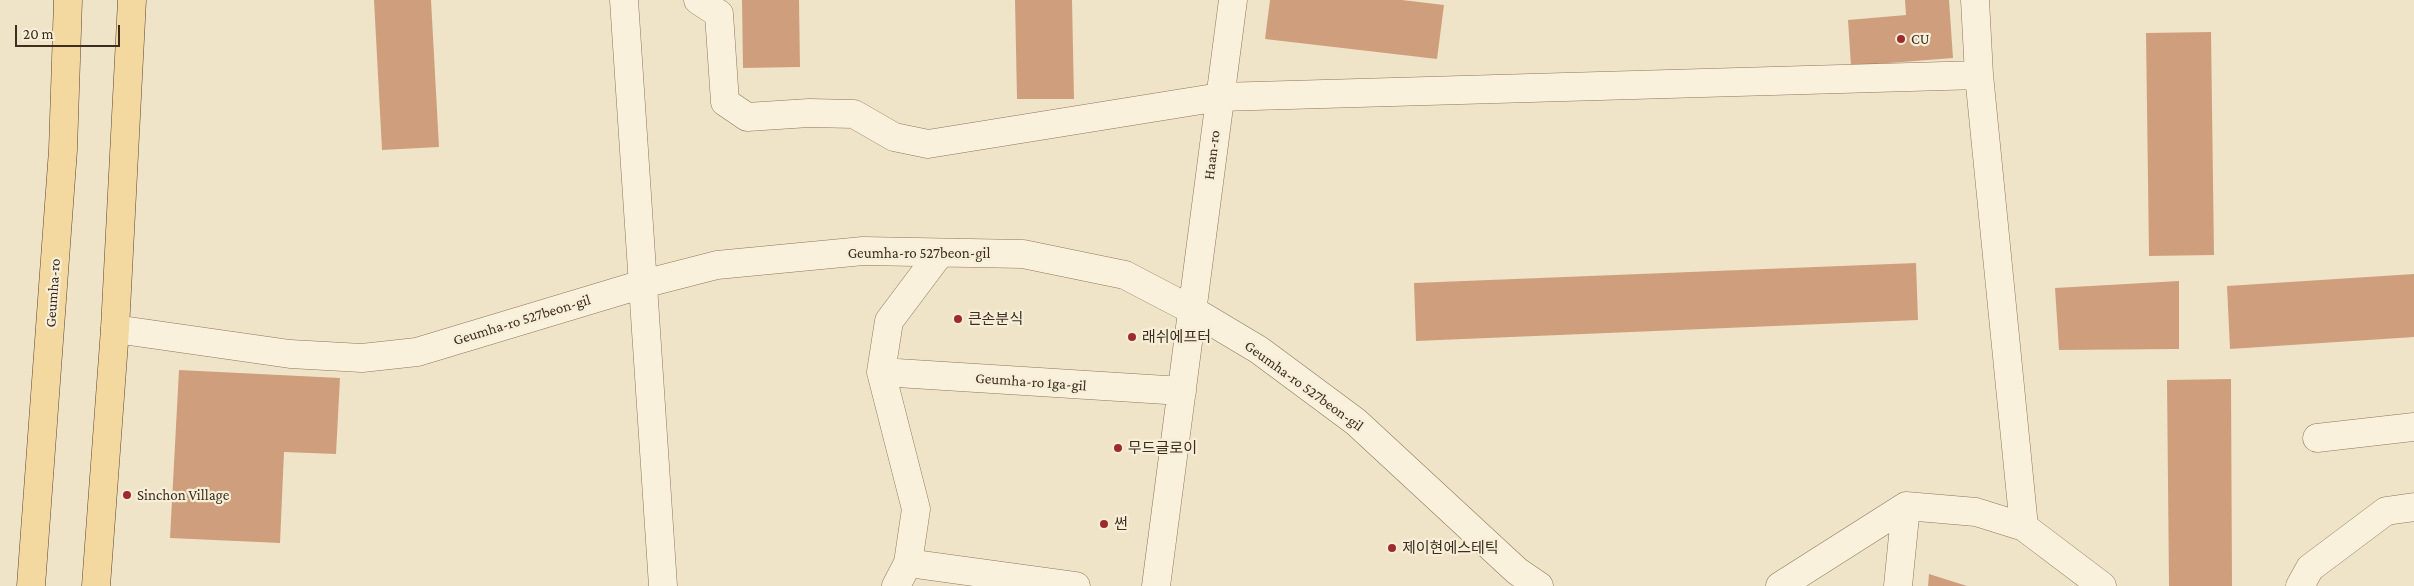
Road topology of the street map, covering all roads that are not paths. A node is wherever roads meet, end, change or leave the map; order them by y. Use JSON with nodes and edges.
{"nodes":[{"id":1,"x":55,"y":0,"type":"edge"},
{"id":2,"x":68,"y":0,"type":"edge"},
{"id":3,"x":132,"y":0,"type":"edge"},
{"id":4,"x":624,"y":0,"type":"edge"},
{"id":5,"x":698,"y":0,"type":"edge"},
{"id":6,"x":1232,"y":0,"type":"edge"},
{"id":7,"x":1975,"y":0,"type":"edge"},
{"id":8,"x":67,"y":37,"type":"junction"},
{"id":9,"x":1979,"y":75,"type":"junction"},
{"id":10,"x":1220,"y":97,"type":"junction"},
{"id":11,"x":940,"y":253,"type":"junction"},
{"id":12,"x":644,"y":284,"type":"junction"},
{"id":13,"x":1192,"y":310,"type":"junction"},
{"id":14,"x":116,"y":329,"type":"junction"},
{"id":15,"x":881,"y":372,"type":"junction"},
{"id":16,"x":1182,"y":391,"type":"junction"},
{"id":17,"x":2414,"y":427,"type":"edge"},
{"id":18,"x":2317,"y":438,"type":"dead end"},
{"id":19,"x":1906,"y":506,"type":"junction"},
{"id":20,"x":2414,"y":507,"type":"edge"},
{"id":21,"x":2024,"y":527,"type":"junction"},
{"id":22,"x":902,"y":575,"type":"edge"},
{"id":23,"x":31,"y":586,"type":"edge"},
{"id":24,"x":96,"y":586,"type":"edge"},
{"id":25,"x":663,"y":586,"type":"edge"},
{"id":26,"x":1076,"y":586,"type":"edge"},
{"id":27,"x":1156,"y":586,"type":"edge"},
{"id":28,"x":1539,"y":586,"type":"edge"},
{"id":29,"x":1780,"y":586,"type":"edge"},
{"id":30,"x":1898,"y":586,"type":"edge"},
{"id":31,"x":2102,"y":586,"type":"edge"},
{"id":32,"x":2300,"y":586,"type":"edge"}],
"edges":[{"from":1,"to":8,"type":"street"},
{"from":2,"to":8,"type":"main road","name":"Geumha-ro"},
{"from":3,"to":14,"type":"main road"},
{"from":4,"to":12,"type":"street"},
{"from":5,"to":10,"type":"street"},
{"from":6,"to":10,"type":"street","name":"Haan-ro"},
{"from":7,"to":9,"type":"street"},
{"from":8,"to":23,"type":"main road","name":"Geumha-ro"},
{"from":9,"to":10,"type":"street"},
{"from":9,"to":21,"type":"street"},
{"from":10,"to":13,"type":"street","name":"Haan-ro"},
{"from":11,"to":12,"type":"street","name":"Geumha-ro 527beon-gil"},
{"from":11,"to":13,"type":"street","name":"Geumha-ro 527beon-gil"},
{"from":11,"to":15,"type":"street"},
{"from":12,"to":14,"type":"street","name":"Geumha-ro 527beon-gil"},
{"from":12,"to":25,"type":"street"},
{"from":13,"to":16,"type":"street","name":"Haan-ro"},
{"from":13,"to":28,"type":"street","name":"Geumha-ro 527beon-gil"},
{"from":14,"to":24,"type":"main road"},
{"from":15,"to":16,"type":"street","name":"Geumha-ro 1ga-gil"},
{"from":15,"to":22,"type":"street"},
{"from":16,"to":27,"type":"street","name":"Haan-ro"},
{"from":17,"to":18,"type":"street"},
{"from":19,"to":21,"type":"street"},
{"from":19,"to":29,"type":"street"},
{"from":19,"to":30,"type":"street"},
{"from":20,"to":32,"type":"street"},
{"from":21,"to":31,"type":"street"},
{"from":22,"to":26,"type":"street"}]}
